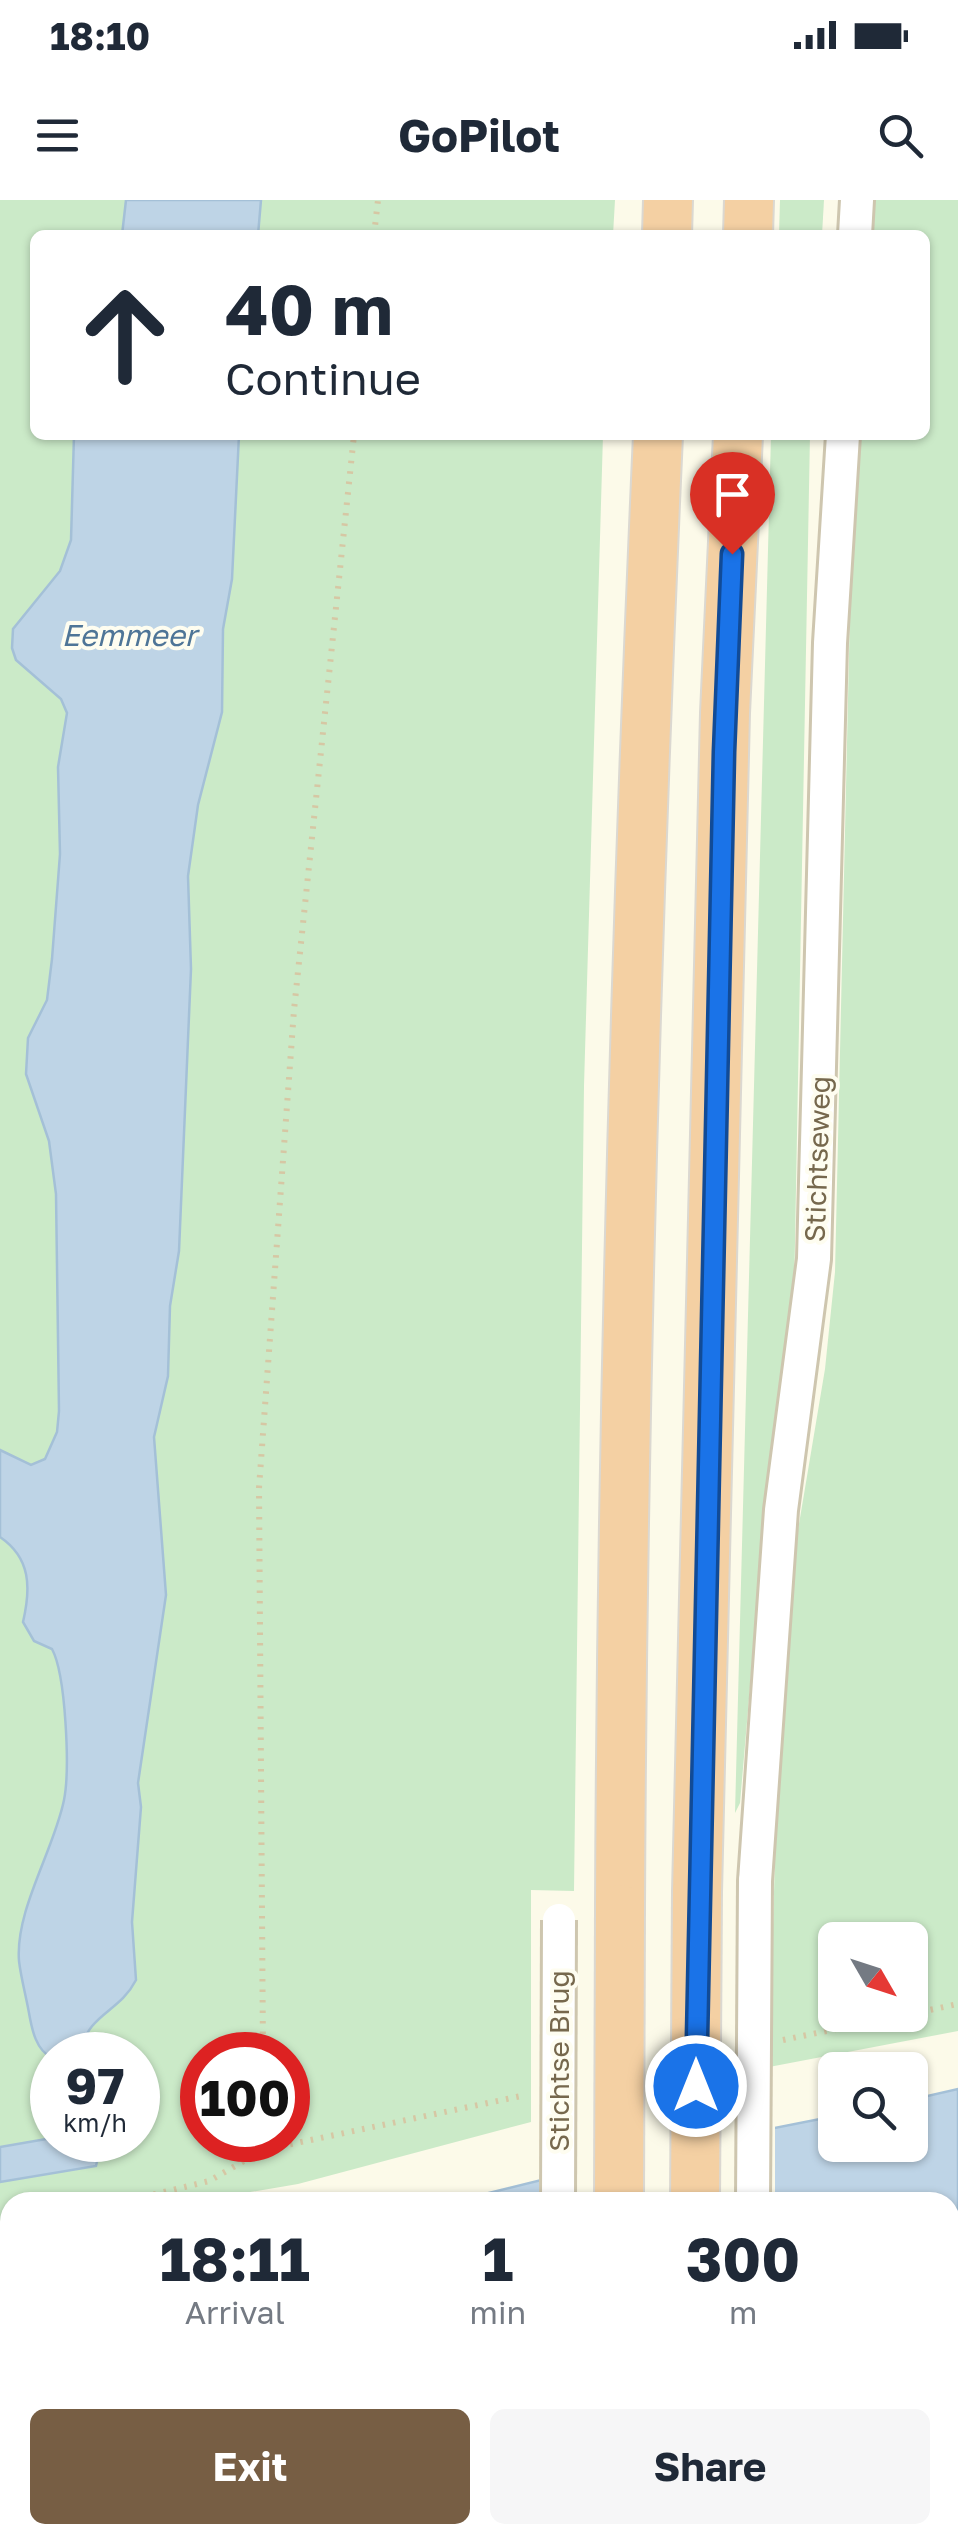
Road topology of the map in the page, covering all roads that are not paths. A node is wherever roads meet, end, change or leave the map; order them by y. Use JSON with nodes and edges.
{"nodes":[{"id":1,"x":668,"y":200,"type":"edge"},
{"id":2,"x":749,"y":200,"type":"edge"},
{"id":3,"x":857,"y":200,"type":"edge"},
{"id":4,"x":667,"y":230,"type":"edge"},
{"id":5,"x":748,"y":230,"type":"edge"},
{"id":6,"x":855,"y":230,"type":"edge"},
{"id":7,"x":658,"y":440,"type":"edge"},
{"id":8,"x":738,"y":440,"type":"edge"},
{"id":9,"x":843,"y":440,"type":"edge"},
{"id":10,"x":558,"y":1920,"type":"dead end"},
{"id":11,"x":558,"y":2192,"type":"edge"},
{"id":12,"x":619,"y":2192,"type":"edge"},
{"id":13,"x":695,"y":2192,"type":"edge"},
{"id":14,"x":754,"y":2192,"type":"edge"}],
"edges":[{"from":1,"to":4,"type":"highway"},
{"from":2,"to":5,"type":"highway"},
{"from":3,"to":6,"type":"street"},
{"from":7,"to":12,"type":"highway","bridge":true},
{"from":8,"to":13,"type":"highway","bridge":true},
{"from":9,"to":14,"type":"street","name":"Stichtseweg","bridge":true},
{"from":10,"to":11,"type":"street","name":"Stichtse Brug","bridge":true}]}
